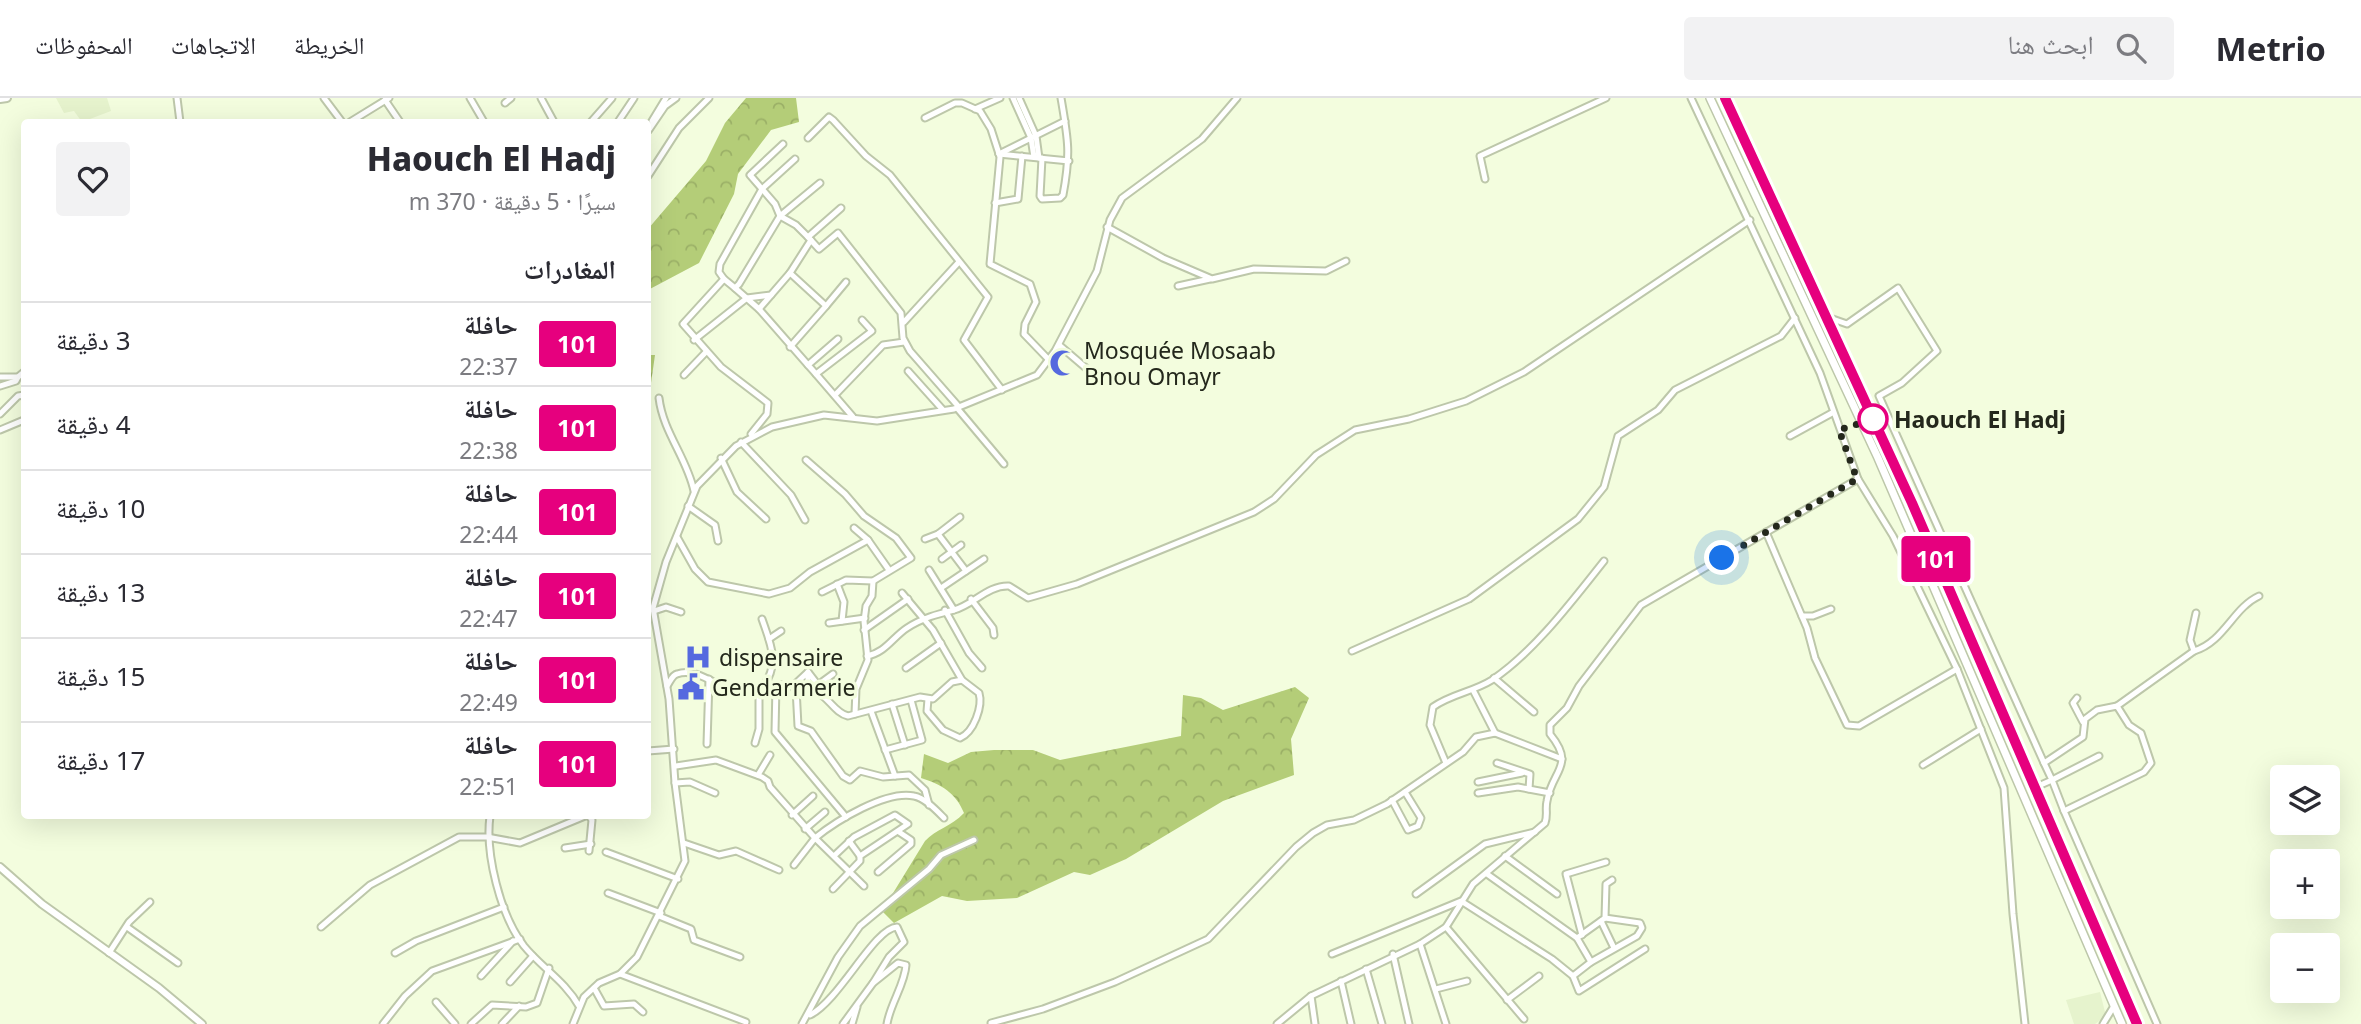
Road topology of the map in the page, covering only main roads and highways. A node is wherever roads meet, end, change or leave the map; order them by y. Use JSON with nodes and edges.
{"nodes":[{"id":1,"x":7,"y":98,"type":"edge"},
{"id":2,"x":1710,"y":98,"type":"edge"},
{"id":3,"x":1725,"y":98,"type":"edge"},
{"id":4,"x":0,"y":99,"type":"edge"},
{"id":5,"x":0,"y":866,"type":"edge"},
{"id":6,"x":202,"y":1024,"type":"edge"},
{"id":7,"x":2122,"y":1024,"type":"edge"},
{"id":8,"x":2137,"y":1024,"type":"edge"}],
"edges":[{"from":1,"to":4,"type":"main road"},
{"from":2,"to":7,"type":"highway"},
{"from":3,"to":8,"type":"highway"},
{"from":5,"to":6,"type":"main road"}]}
